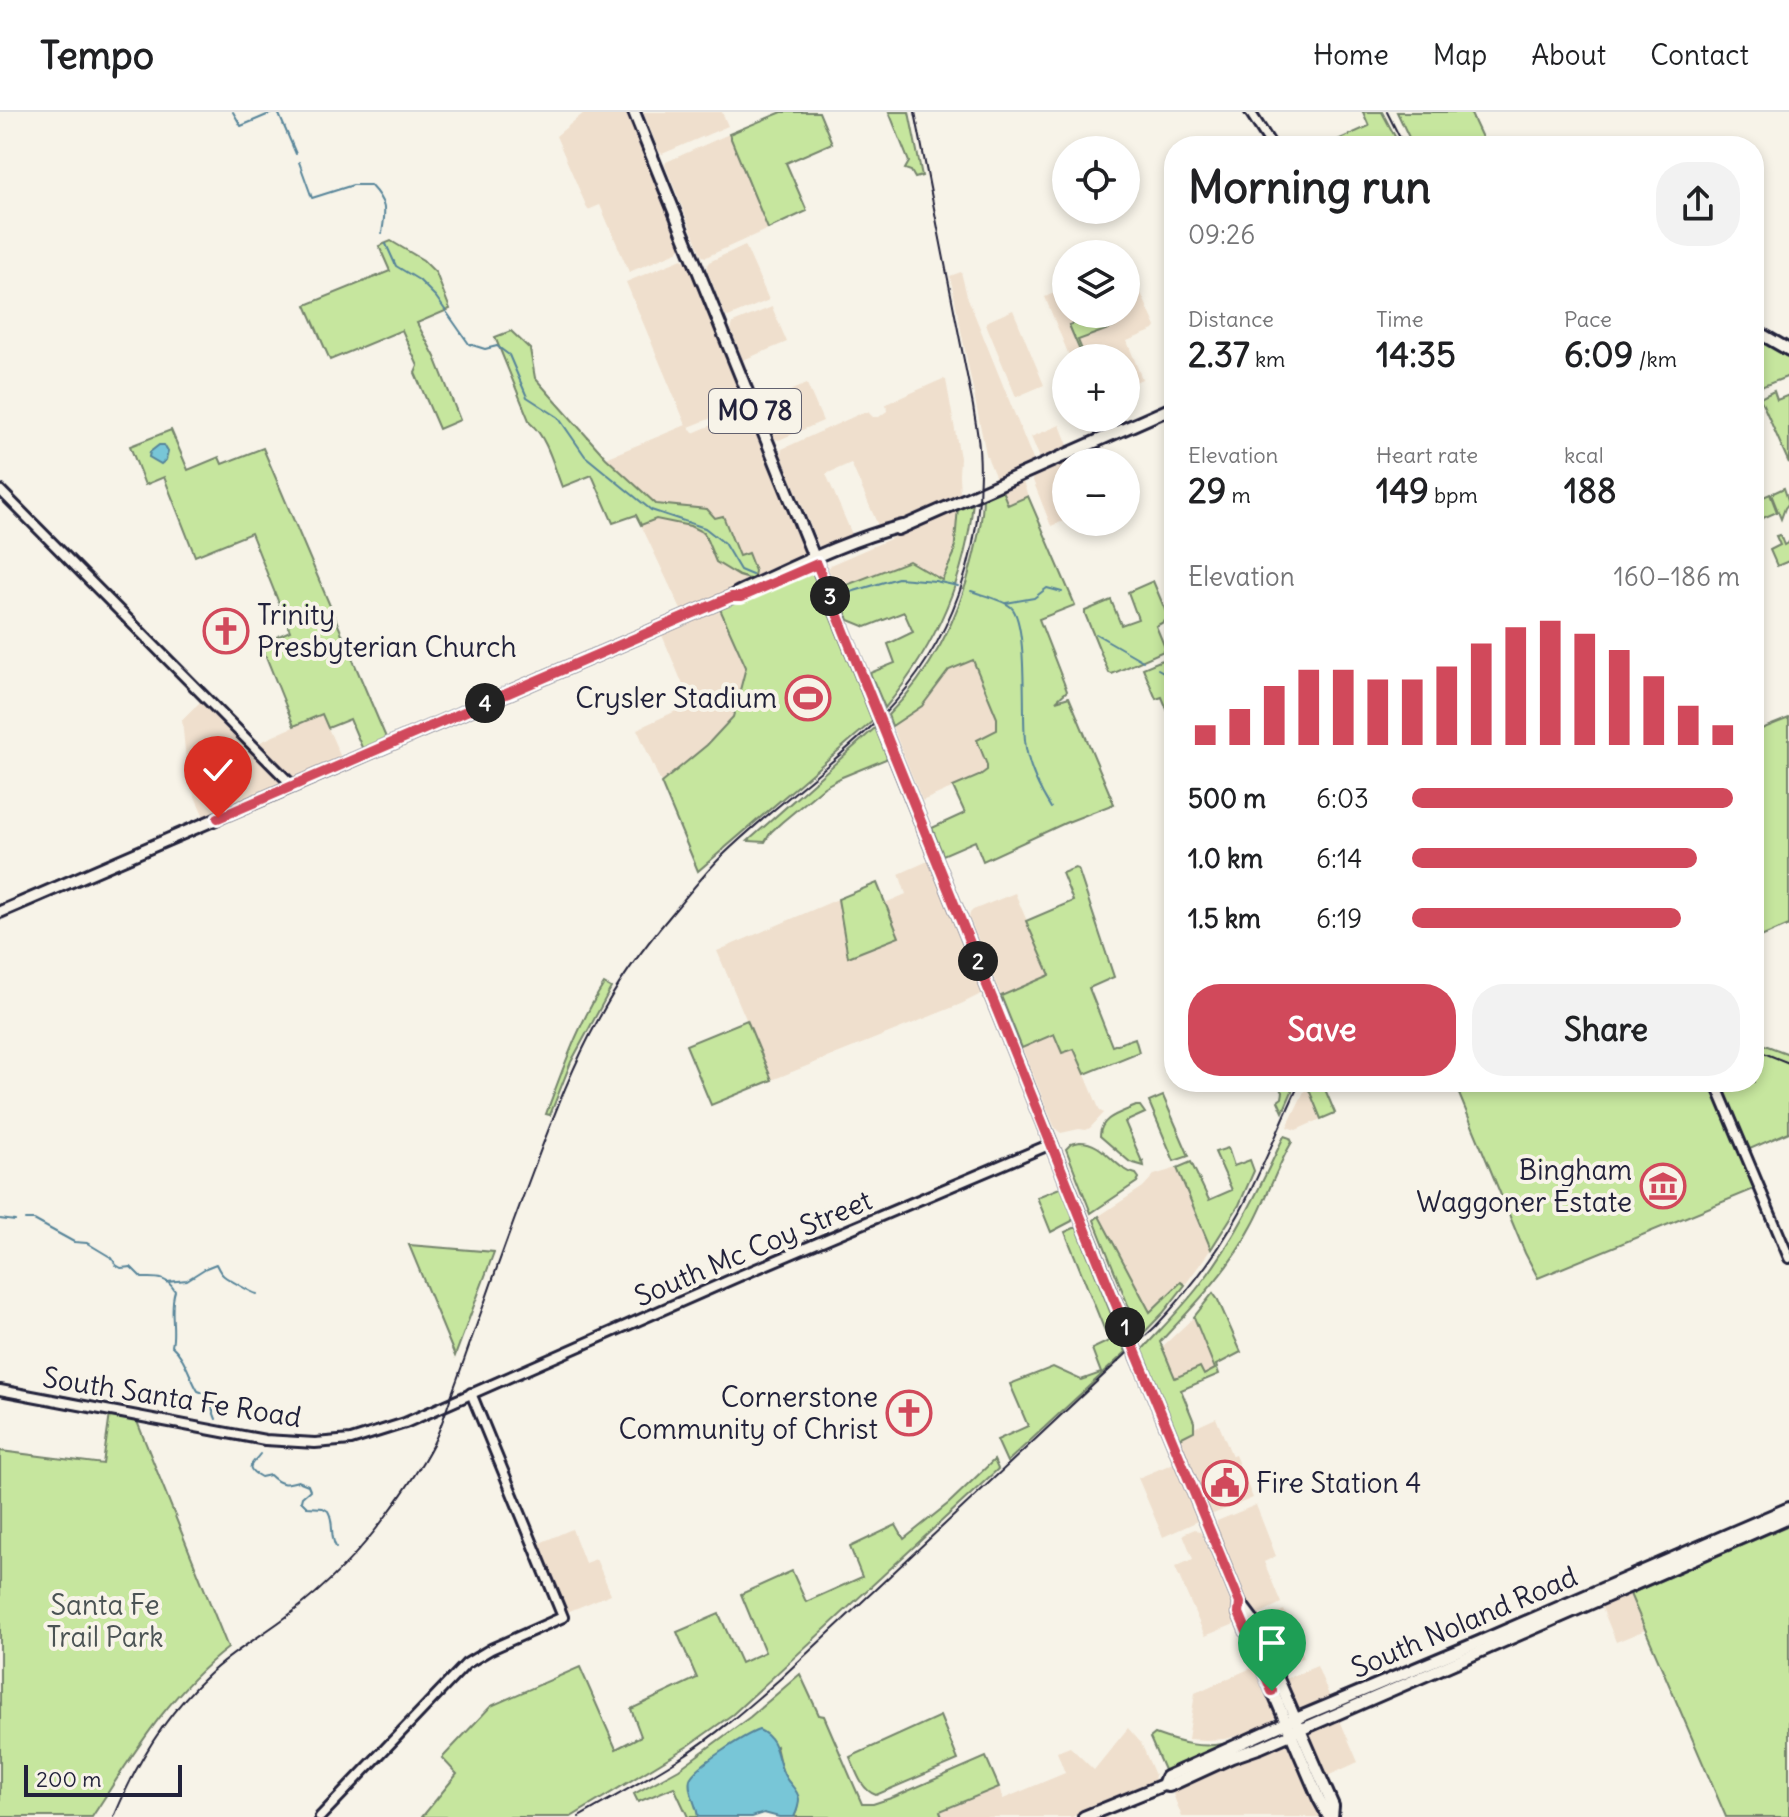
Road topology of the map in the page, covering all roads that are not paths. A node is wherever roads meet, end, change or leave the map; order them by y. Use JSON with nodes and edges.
{"nodes":[{"id":1,"x":634,"y":112,"type":"edge"},
{"id":2,"x":1250,"y":112,"type":"edge"},
{"id":3,"x":1266,"y":136,"type":"edge"},
{"id":4,"x":1764,"y":336,"type":"edge"},
{"id":5,"x":1789,"y":350,"type":"edge"},
{"id":6,"x":1164,"y":411,"type":"edge"},
{"id":7,"x":0,"y":490,"type":"edge"},
{"id":8,"x":815,"y":561,"type":"junction"},
{"id":9,"x":293,"y":786,"type":"junction"},
{"id":10,"x":0,"y":912,"type":"edge"},
{"id":11,"x":1719,"y":1092,"type":"edge"},
{"id":12,"x":1051,"y":1144,"type":"junction"},
{"id":13,"x":1789,"y":1258,"type":"edge"},
{"id":14,"x":0,"y":1390,"type":"edge"},
{"id":15,"x":471,"y":1393,"type":"junction"},
{"id":16,"x":1789,"y":1508,"type":"edge"},
{"id":17,"x":1789,"y":1517,"type":"edge"},
{"id":18,"x":1293,"y":1726,"type":"junction"},
{"id":19,"x":320,"y":1817,"type":"edge"},
{"id":20,"x":1084,"y":1817,"type":"edge"},
{"id":21,"x":1331,"y":1817,"type":"edge"}],
"edges":[{"from":1,"to":8,"type":"main road","number":"MO 78"},
{"from":2,"to":3,"type":"street"},
{"from":4,"to":5,"type":"main road"},
{"from":6,"to":8,"type":"main road"},
{"from":7,"to":9,"type":"street"},
{"from":8,"to":9,"type":"main road"},
{"from":8,"to":12,"type":"main road","number":"MO 78"},
{"from":9,"to":10,"type":"main road"},
{"from":11,"to":13,"type":"street"},
{"from":12,"to":15,"type":"street","name":"South Mc Coy Street"},
{"from":12,"to":18,"type":"main road","number":"MO 78","bridge":true},
{"from":14,"to":15,"type":"street","name":"South Santa Fe Road"},
{"from":15,"to":19,"type":"street"},
{"from":16,"to":18,"type":"main road","name":"South Noland Road"},
{"from":17,"to":18,"type":"main road","name":"South Noland Road"},
{"from":18,"to":20,"type":"main road","name":"South Noland Road"},
{"from":18,"to":21,"type":"main road","number":"MO 78"}]}
